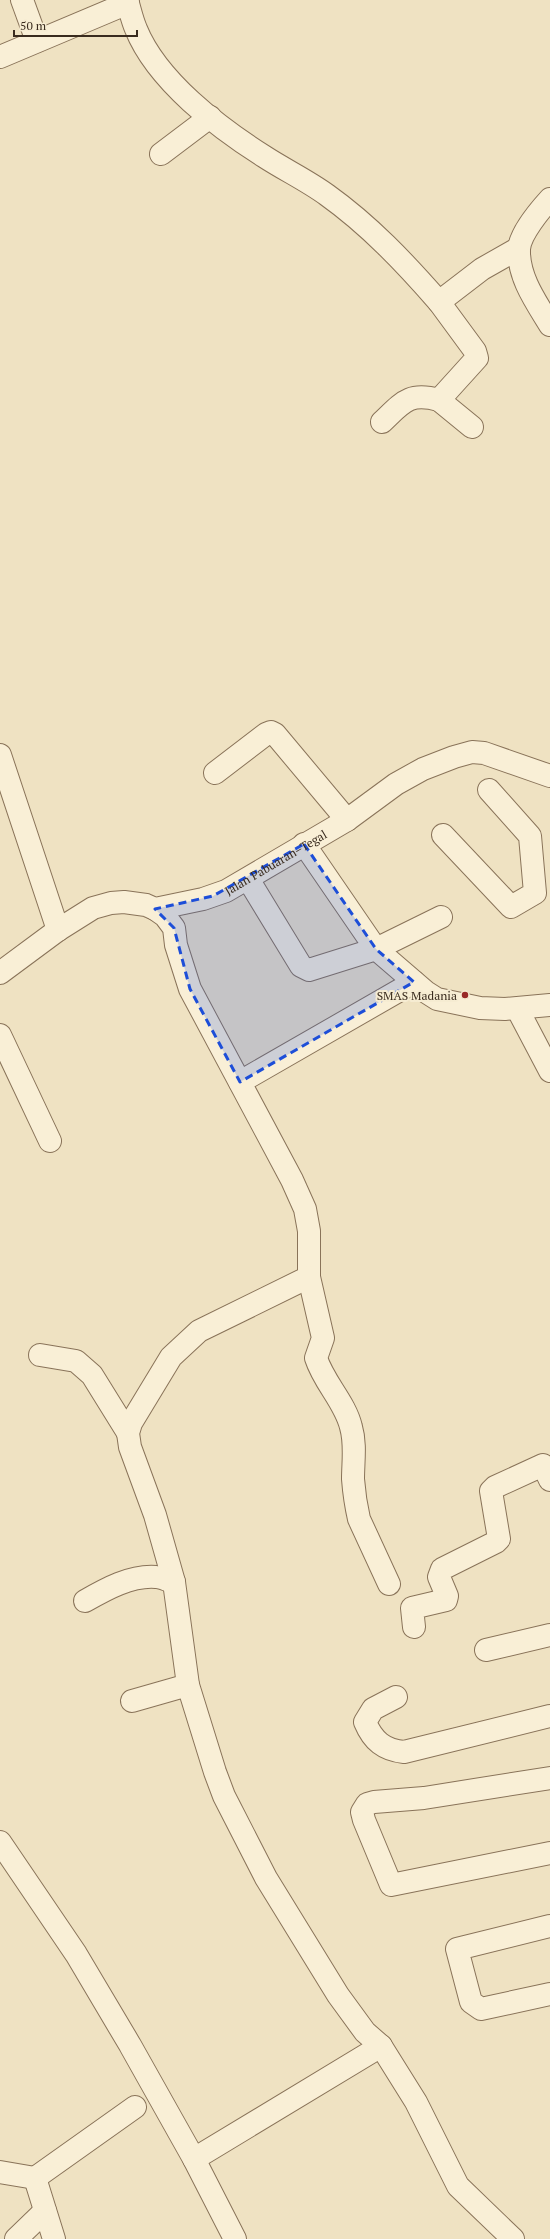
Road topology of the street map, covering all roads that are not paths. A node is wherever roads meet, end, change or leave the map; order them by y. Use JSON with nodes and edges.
{"nodes":[{"id":1,"x":22,"y":0,"type":"edge"},
{"id":2,"x":127,"y":2,"type":"edge"},
{"id":3,"x":37,"y":41,"type":"junction"},
{"id":4,"x":0,"y":57,"type":"edge"},
{"id":5,"x":210,"y":117,"type":"junction"},
{"id":6,"x":161,"y":154,"type":"dead end"},
{"id":7,"x":550,"y":199,"type":"edge"},
{"id":8,"x":519,"y":248,"type":"junction"},
{"id":9,"x":439,"y":302,"type":"junction"},
{"id":10,"x":550,"y":325,"type":"edge"},
{"id":11,"x":439,"y":400,"type":"junction"},
{"id":12,"x":382,"y":422,"type":"dead end"},
{"id":13,"x":472,"y":427,"type":"dead end"},
{"id":14,"x":0,"y":755,"type":"edge"},
{"id":15,"x":215,"y":773,"type":"dead end"},
{"id":16,"x":550,"y":776,"type":"edge"},
{"id":17,"x":489,"y":790,"type":"dead end"},
{"id":18,"x":347,"y":820,"type":"junction"},
{"id":19,"x":443,"y":835,"type":"dead end"},
{"id":20,"x":304,"y":844,"type":"junction"},
{"id":21,"x":248,"y":879,"type":"junction"},
{"id":22,"x":543,"y":895,"type":"edge"},
{"id":23,"x":155,"y":909,"type":"junction"},
{"id":24,"x":441,"y":917,"type":"dead end"},
{"id":25,"x":58,"y":930,"type":"junction"},
{"id":26,"x":376,"y":949,"type":"junction"},
{"id":27,"x":0,"y":973,"type":"edge"},
{"id":28,"x":414,"y":982,"type":"junction"},
{"id":29,"x":550,"y":1005,"type":"edge"},
{"id":30,"x":520,"y":1014,"type":"dead end"},
{"id":31,"x":0,"y":1035,"type":"edge"},
{"id":32,"x":550,"y":1071,"type":"edge"},
{"id":33,"x":240,"y":1082,"type":"junction"},
{"id":34,"x":50,"y":1141,"type":"dead end"},
{"id":35,"x":309,"y":1277,"type":"junction"},
{"id":36,"x":40,"y":1354,"type":"dead end"},
{"id":37,"x":128,"y":1433,"type":"junction"},
{"id":38,"x":550,"y":1480,"type":"edge"},
{"id":39,"x":174,"y":1582,"type":"junction"},
{"id":40,"x":389,"y":1584,"type":"dead end"},
{"id":41,"x":85,"y":1601,"type":"dead end"},
{"id":42,"x":414,"y":1627,"type":"dead end"},
{"id":43,"x":550,"y":1635,"type":"edge"},
{"id":44,"x":486,"y":1650,"type":"dead end"},
{"id":45,"x":188,"y":1685,"type":"junction"},
{"id":46,"x":396,"y":1697,"type":"dead end"},
{"id":47,"x":132,"y":1701,"type":"dead end"},
{"id":48,"x":550,"y":1716,"type":"edge"},
{"id":49,"x":550,"y":1778,"type":"edge"},
{"id":50,"x":0,"y":1842,"type":"edge"},
{"id":51,"x":550,"y":1853,"type":"edge"},
{"id":52,"x":550,"y":1926,"type":"edge"},
{"id":53,"x":550,"y":1994,"type":"edge"},
{"id":54,"x":381,"y":2046,"type":"junction"},
{"id":55,"x":135,"y":2107,"type":"dead end"},
{"id":56,"x":194,"y":2159,"type":"junction"},
{"id":57,"x":0,"y":2172,"type":"edge"},
{"id":58,"x":35,"y":2178,"type":"junction"},
{"id":59,"x":45,"y":2211,"type":"junction"},
{"id":60,"x":16,"y":2239,"type":"edge"},
{"id":61,"x":54,"y":2239,"type":"edge"},
{"id":62,"x":235,"y":2239,"type":"edge"},
{"id":63,"x":513,"y":2239,"type":"edge"}],
"edges":[{"from":1,"to":3,"type":"street"},
{"from":2,"to":3,"type":"street"},
{"from":2,"to":5,"type":"street"},
{"from":3,"to":4,"type":"street"},
{"from":5,"to":6,"type":"street"},
{"from":5,"to":9,"type":"street"},
{"from":7,"to":8,"type":"street"},
{"from":8,"to":9,"type":"street"},
{"from":8,"to":10,"type":"street"},
{"from":9,"to":11,"type":"street"},
{"from":11,"to":12,"type":"street"},
{"from":11,"to":13,"type":"street"},
{"from":14,"to":25,"type":"street"},
{"from":15,"to":18,"type":"street"},
{"from":16,"to":18,"type":"street","name":"Jalan Pabuaran–Tegal"},
{"from":17,"to":22,"type":"street"},
{"from":18,"to":20,"type":"street","name":"Jalan Pabuaran–Tegal"},
{"from":19,"to":22,"type":"street"},
{"from":20,"to":21,"type":"street","name":"Jalan Pabuaran–Tegal"},
{"from":20,"to":26,"type":"street"},
{"from":21,"to":23,"type":"street","name":"Jalan Pabuaran–Tegal"},
{"from":21,"to":26,"type":"street"},
{"from":23,"to":25,"type":"street"},
{"from":23,"to":33,"type":"street"},
{"from":24,"to":26,"type":"street"},
{"from":25,"to":27,"type":"street"},
{"from":26,"to":28,"type":"street"},
{"from":28,"to":29,"type":"street"},
{"from":28,"to":33,"type":"street"},
{"from":30,"to":32,"type":"street"},
{"from":31,"to":34,"type":"street"},
{"from":33,"to":35,"type":"street"},
{"from":35,"to":37,"type":"street"},
{"from":35,"to":40,"type":"street"},
{"from":36,"to":37,"type":"street"},
{"from":37,"to":39,"type":"street"},
{"from":38,"to":42,"type":"street"},
{"from":39,"to":41,"type":"street"},
{"from":39,"to":45,"type":"street"},
{"from":43,"to":44,"type":"street"},
{"from":45,"to":47,"type":"street"},
{"from":45,"to":54,"type":"street"},
{"from":46,"to":48,"type":"street"},
{"from":49,"to":51,"type":"street"},
{"from":50,"to":56,"type":"street"},
{"from":52,"to":53,"type":"street"},
{"from":54,"to":56,"type":"street"},
{"from":54,"to":63,"type":"street"},
{"from":55,"to":58,"type":"street"},
{"from":56,"to":62,"type":"street"},
{"from":57,"to":58,"type":"street"},
{"from":58,"to":59,"type":"street"},
{"from":59,"to":60,"type":"street"},
{"from":59,"to":61,"type":"street"}]}
